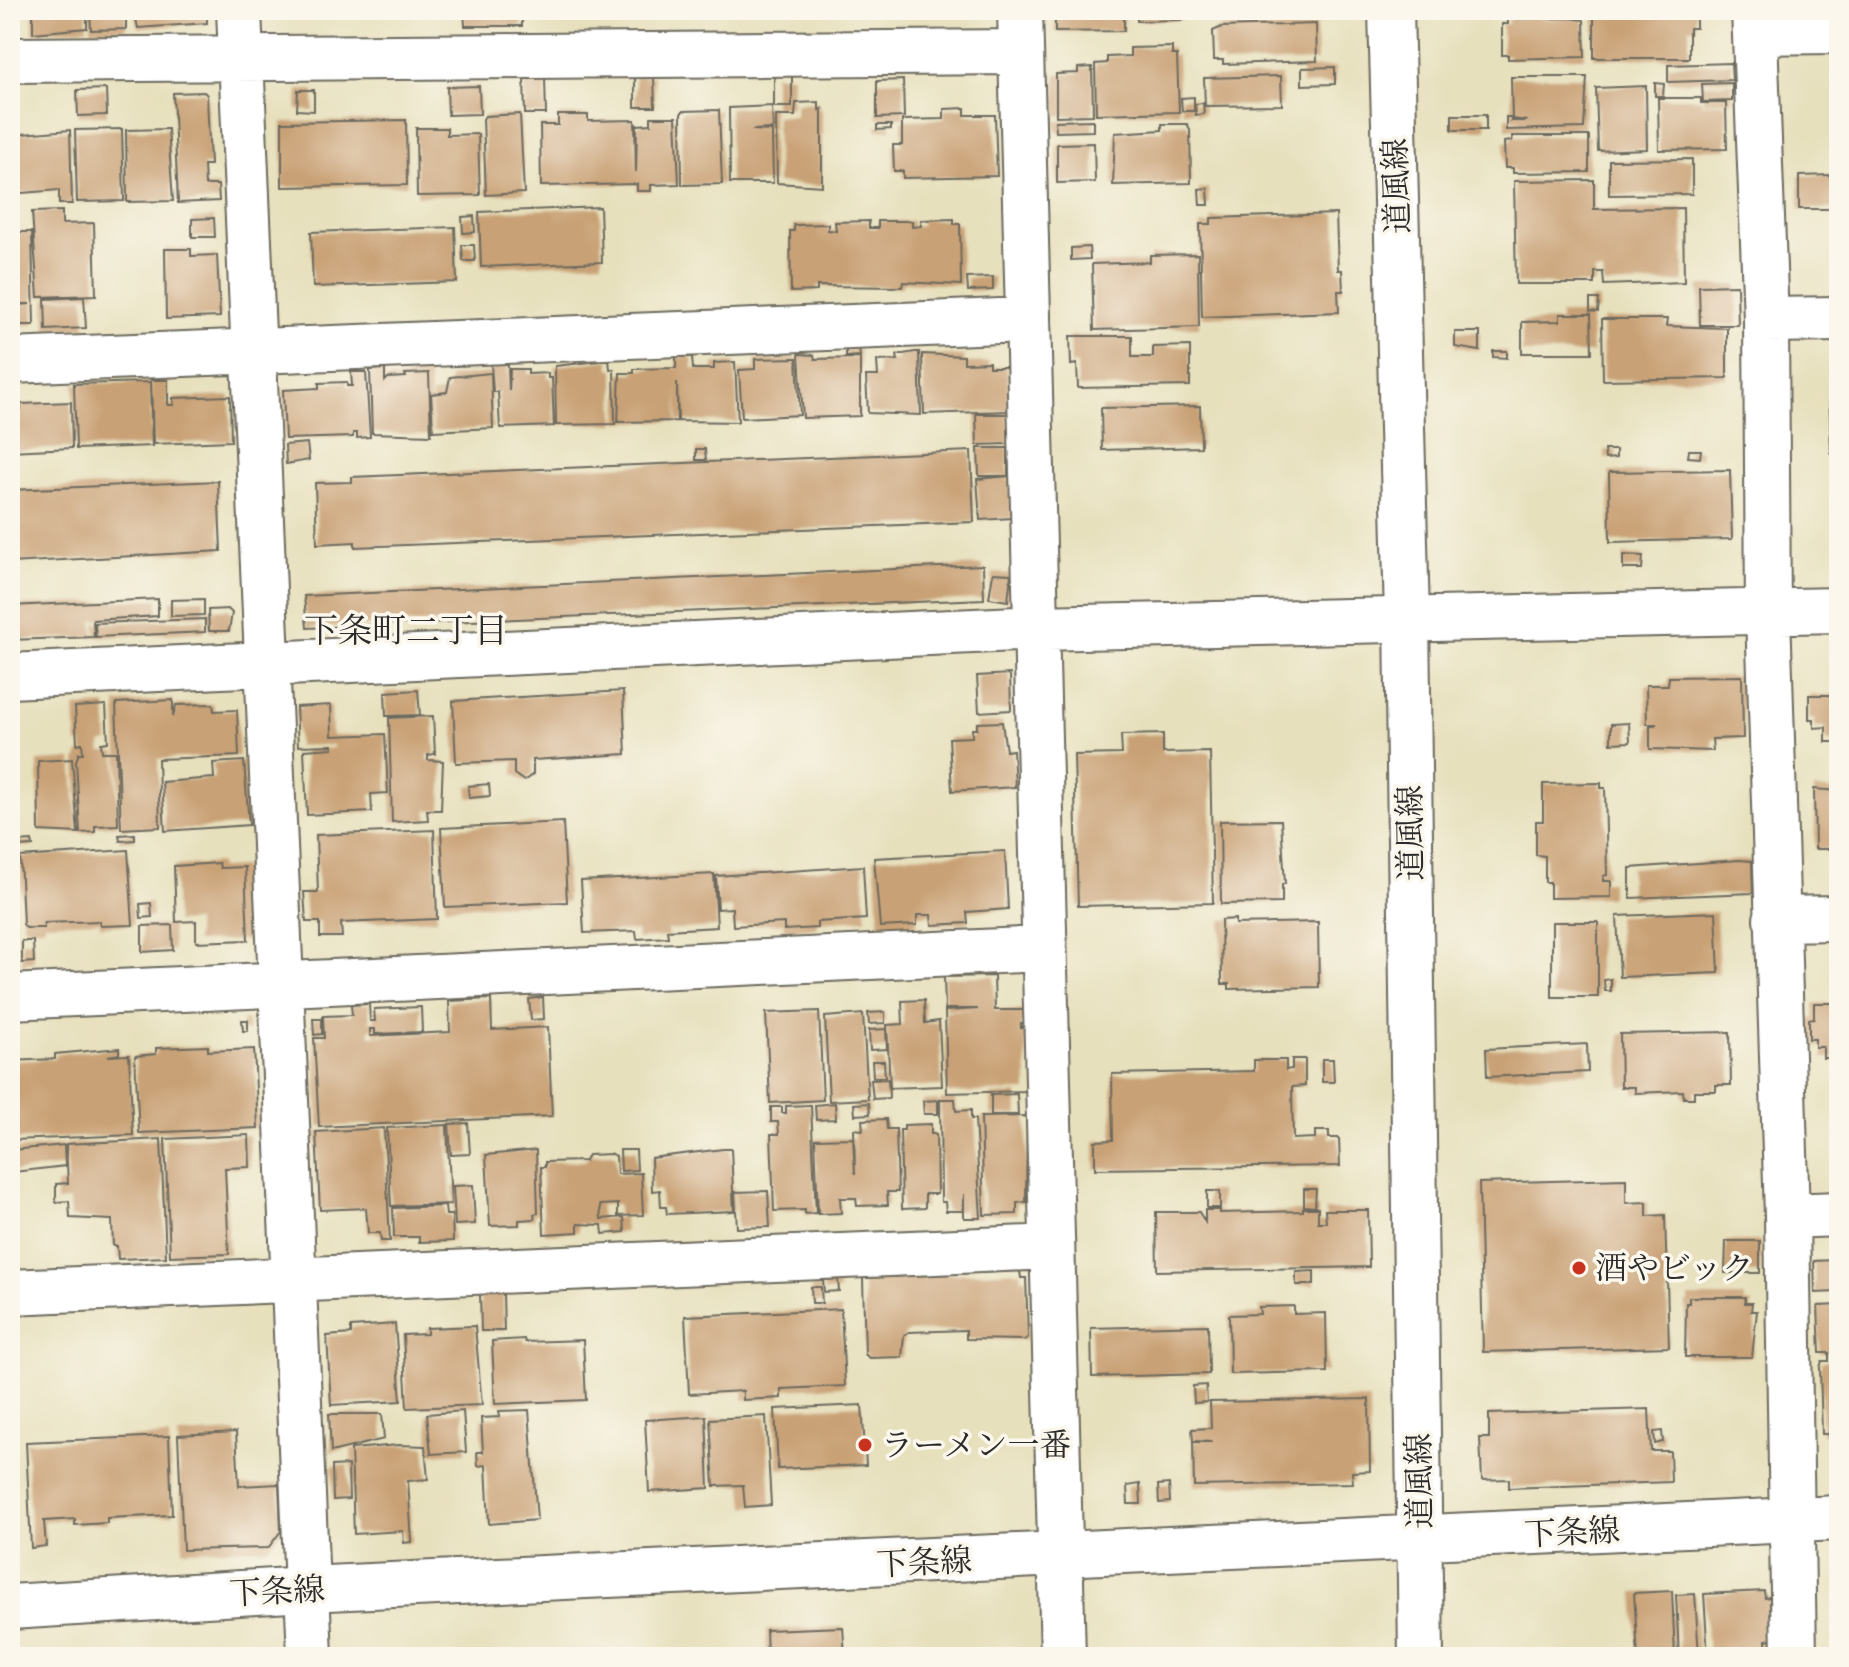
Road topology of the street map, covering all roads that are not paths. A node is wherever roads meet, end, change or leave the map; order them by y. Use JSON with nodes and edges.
{"nodes":[{"id":1,"x":239,"y":10,"type":"edge"},
{"id":2,"x":1391,"y":10,"type":"edge"},
{"id":3,"x":1754,"y":21,"type":"edge"},
{"id":4,"x":1020,"y":31,"type":"edge"},
{"id":5,"x":1839,"y":31,"type":"edge"},
{"id":6,"x":240,"y":56,"type":"junction"},
{"id":7,"x":10,"y":60,"type":"edge"},
{"id":8,"x":1839,"y":319,"type":"edge"},
{"id":9,"x":1025,"y":320,"type":"junction"},
{"id":10,"x":1766,"y":320,"type":"junction"},
{"id":11,"x":252,"y":351,"type":"junction"},
{"id":12,"x":10,"y":361,"type":"edge"},
{"id":13,"x":1839,"y":610,"type":"edge"},
{"id":14,"x":1768,"y":612,"type":"junction"},
{"id":15,"x":1407,"y":618,"type":"junction"},
{"id":16,"x":1038,"y":628,"type":"junction"},
{"id":17,"x":265,"y":665,"type":"junction"},
{"id":18,"x":10,"y":676,"type":"edge"},
{"id":19,"x":1839,"y":918,"type":"edge"},
{"id":20,"x":1776,"y":919,"type":"junction"},
{"id":21,"x":1042,"y":949,"type":"junction"},
{"id":22,"x":280,"y":983,"type":"junction"},
{"id":23,"x":10,"y":997,"type":"edge"},
{"id":24,"x":1839,"y":1214,"type":"edge"},
{"id":25,"x":1787,"y":1216,"type":"junction"},
{"id":26,"x":1051,"y":1247,"type":"junction"},
{"id":27,"x":292,"y":1279,"type":"junction"},
{"id":28,"x":10,"y":1292,"type":"edge"},
{"id":29,"x":1839,"y":1518,"type":"edge"},
{"id":30,"x":1790,"y":1521,"type":"junction"},
{"id":31,"x":1419,"y":1540,"type":"junction"},
{"id":32,"x":1060,"y":1556,"type":"junction"},
{"id":33,"x":306,"y":1589,"type":"junction"},
{"id":34,"x":10,"y":1607,"type":"edge"},
{"id":35,"x":310,"y":1657,"type":"edge"},
{"id":36,"x":1063,"y":1657,"type":"edge"},
{"id":37,"x":1421,"y":1657,"type":"edge"},
{"id":38,"x":1794,"y":1657,"type":"edge"}],
"edges":[{"from":1,"to":6,"type":"street"},
{"from":2,"to":15,"type":"street","name":"道風線"},
{"from":3,"to":5,"type":"street"},
{"from":3,"to":10,"type":"street"},
{"from":4,"to":6,"type":"street"},
{"from":4,"to":9,"type":"street"},
{"from":6,"to":7,"type":"street"},
{"from":6,"to":11,"type":"street"},
{"from":8,"to":10,"type":"street"},
{"from":9,"to":11,"type":"street"},
{"from":9,"to":16,"type":"street"},
{"from":10,"to":14,"type":"street"},
{"from":11,"to":12,"type":"street"},
{"from":11,"to":17,"type":"street"},
{"from":13,"to":14,"type":"street"},
{"from":14,"to":15,"type":"street"},
{"from":14,"to":20,"type":"street"},
{"from":15,"to":16,"type":"street"},
{"from":15,"to":31,"type":"street","name":"道風線"},
{"from":16,"to":17,"type":"street"},
{"from":16,"to":21,"type":"street"},
{"from":17,"to":18,"type":"street"},
{"from":17,"to":22,"type":"street"},
{"from":19,"to":20,"type":"street"},
{"from":20,"to":25,"type":"street"},
{"from":21,"to":22,"type":"street"},
{"from":21,"to":26,"type":"street"},
{"from":22,"to":23,"type":"street"},
{"from":22,"to":27,"type":"street"},
{"from":24,"to":25,"type":"street"},
{"from":25,"to":30,"type":"street"},
{"from":26,"to":27,"type":"street"},
{"from":26,"to":32,"type":"street"},
{"from":27,"to":28,"type":"street"},
{"from":27,"to":33,"type":"street"},
{"from":29,"to":30,"type":"street","name":"下条線"},
{"from":30,"to":31,"type":"street","name":"下条線"},
{"from":30,"to":38,"type":"street"},
{"from":31,"to":32,"type":"street","name":"下条線"},
{"from":31,"to":37,"type":"street","name":"道風線"},
{"from":32,"to":33,"type":"street","name":"下条線"},
{"from":32,"to":36,"type":"street"},
{"from":33,"to":34,"type":"street","name":"下条線"},
{"from":33,"to":35,"type":"street"}]}
